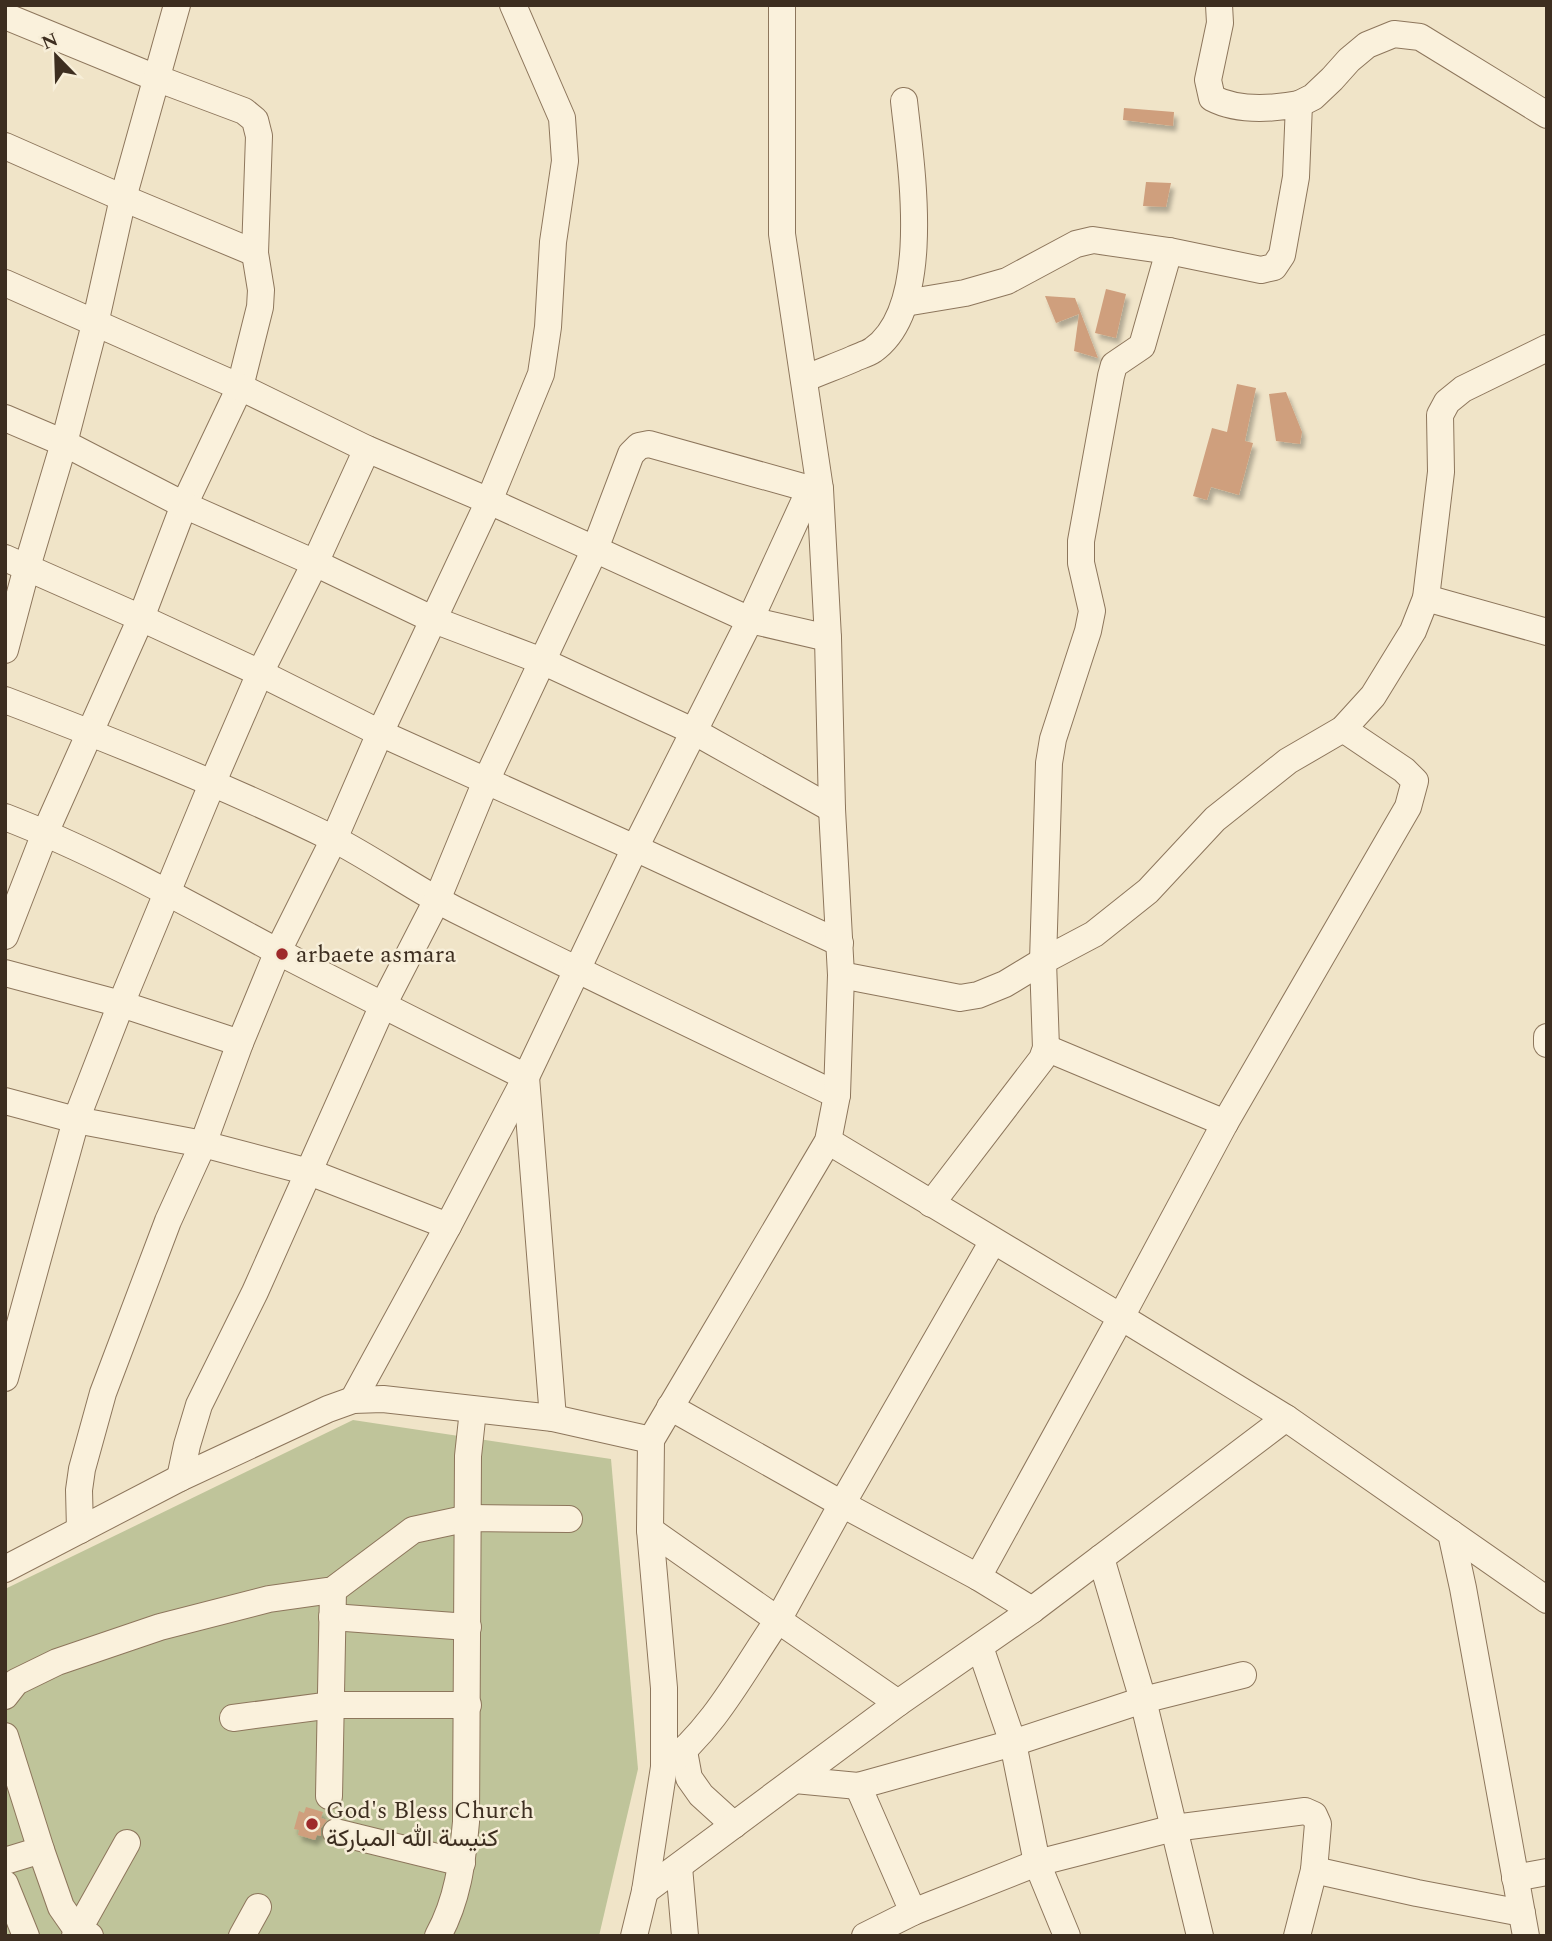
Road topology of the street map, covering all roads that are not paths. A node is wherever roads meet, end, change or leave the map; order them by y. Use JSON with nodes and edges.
{"nodes":[{"id":1,"x":177,"y":5,"type":"edge"},
{"id":2,"x":513,"y":5,"type":"edge"},
{"id":3,"x":782,"y":5,"type":"edge"},
{"id":4,"x":1219,"y":5,"type":"edge"},
{"id":5,"x":7,"y":17,"type":"edge"},
{"id":6,"x":156,"y":78,"type":"junction"},
{"id":7,"x":904,"y":101,"type":"dead end"},
{"id":8,"x":1299,"y":104,"type":"junction"},
{"id":9,"x":1547,"y":115,"type":"edge"},
{"id":10,"x":5,"y":146,"type":"edge"},
{"id":11,"x":123,"y":198,"type":"junction"},
{"id":12,"x":1168,"y":251,"type":"junction"},
{"id":13,"x":255,"y":253,"type":"junction"},
{"id":14,"x":5,"y":283,"type":"edge"},
{"id":15,"x":905,"y":303,"type":"junction"},
{"id":16,"x":95,"y":324,"type":"junction"},
{"id":17,"x":1547,"y":348,"type":"edge"},
{"id":18,"x":804,"y":379,"type":"junction"},
{"id":19,"x":240,"y":387,"type":"junction"},
{"id":20,"x":5,"y":418,"type":"edge"},
{"id":21,"x":64,"y":443,"type":"junction"},
{"id":22,"x":367,"y":449,"type":"junction"},
{"id":23,"x":815,"y":489,"type":"junction"},
{"id":24,"x":489,"y":501,"type":"junction"},
{"id":25,"x":184,"y":505,"type":"junction"},
{"id":26,"x":595,"y":549,"type":"junction"},
{"id":27,"x":16,"y":562,"type":"edge"},
{"id":28,"x":315,"y":563,"type":"junction"},
{"id":29,"x":1426,"y":598,"type":"junction"},
{"id":30,"x":141,"y":618,"type":"junction"},
{"id":31,"x":434,"y":621,"type":"junction"},
{"id":32,"x":750,"y":621,"type":"junction"},
{"id":33,"x":1547,"y":632,"type":"edge"},
{"id":34,"x":828,"y":638,"type":"junction"},
{"id":35,"x":5,"y":650,"type":"edge"},
{"id":36,"x":542,"y":662,"type":"junction"},
{"id":37,"x":260,"y":673,"type":"junction"},
{"id":38,"x":5,"y":700,"type":"edge"},
{"id":39,"x":1343,"y":729,"type":"junction"},
{"id":40,"x":695,"y":732,"type":"junction"},
{"id":41,"x":91,"y":733,"type":"junction"},
{"id":42,"x":380,"y":733,"type":"junction"},
{"id":43,"x":486,"y":781,"type":"junction"},
{"id":44,"x":212,"y":784,"type":"junction"},
{"id":45,"x":832,"y":809,"type":"junction"},
{"id":46,"x":5,"y":817,"type":"edge"},
{"id":47,"x":45,"y":832,"type":"junction"},
{"id":48,"x":334,"y":839,"type":"junction"},
{"id":49,"x":635,"y":848,"type":"junction"},
{"id":50,"x":168,"y":894,"type":"junction"},
{"id":51,"x":437,"y":900,"type":"junction"},
{"id":52,"x":5,"y":936,"type":"edge"},
{"id":53,"x":840,"y":943,"type":"junction"},
{"id":54,"x":278,"y":951,"type":"junction"},
{"id":55,"x":1043,"y":961,"type":"junction"},
{"id":56,"x":577,"y":970,"type":"junction"},
{"id":57,"x":5,"y":973,"type":"edge"},
{"id":58,"x":841,"y":975,"type":"junction"},
{"id":59,"x":121,"y":1004,"type":"junction"},
{"id":60,"x":383,"y":1005,"type":"junction"},
{"id":61,"x":1547,"y":1037,"type":"edge"},
{"id":62,"x":240,"y":1043,"type":"junction"},
{"id":63,"x":1547,"y":1044,"type":"edge"},
{"id":64,"x":1046,"y":1048,"type":"junction"},
{"id":65,"x":526,"y":1077,"type":"junction"},
{"id":66,"x":837,"y":1095,"type":"junction"},
{"id":67,"x":5,"y":1101,"type":"edge"},
{"id":68,"x":76,"y":1120,"type":"junction"},
{"id":69,"x":1225,"y":1123,"type":"junction"},
{"id":70,"x":828,"y":1141,"type":"junction"},
{"id":71,"x":203,"y":1144,"type":"junction"},
{"id":72,"x":309,"y":1172,"type":"junction"},
{"id":73,"x":931,"y":1203,"type":"junction"},
{"id":74,"x":448,"y":1226,"type":"junction"},
{"id":75,"x":993,"y":1241,"type":"junction"},
{"id":76,"x":1121,"y":1317,"type":"junction"},
{"id":77,"x":5,"y":1378,"type":"edge"},
{"id":78,"x":353,"y":1400,"type":"junction"},
{"id":79,"x":670,"y":1407,"type":"junction"},
{"id":80,"x":472,"y":1410,"type":"junction"},
{"id":81,"x":553,"y":1418,"type":"junction"},
{"id":82,"x":1286,"y":1418,"type":"junction"},
{"id":83,"x":650,"y":1440,"type":"junction"},
{"id":84,"x":180,"y":1478,"type":"junction"},
{"id":85,"x":842,"y":1504,"type":"junction"},
{"id":86,"x":469,"y":1518,"type":"junction"},
{"id":87,"x":569,"y":1519,"type":"dead end"},
{"id":88,"x":80,"y":1530,"type":"junction"},
{"id":89,"x":650,"y":1530,"type":"junction"},
{"id":90,"x":1451,"y":1533,"type":"junction"},
{"id":91,"x":1101,"y":1558,"type":"junction"},
{"id":92,"x":5,"y":1569,"type":"edge"},
{"id":93,"x":978,"y":1577,"type":"junction"},
{"id":94,"x":333,"y":1590,"type":"junction"},
{"id":95,"x":1547,"y":1600,"type":"edge"},
{"id":96,"x":1032,"y":1610,"type":"junction"},
{"id":97,"x":332,"y":1617,"type":"junction"},
{"id":98,"x":778,"y":1620,"type":"junction"},
{"id":99,"x":468,"y":1626,"type":"junction"},
{"id":100,"x":979,"y":1647,"type":"junction"},
{"id":101,"x":1243,"y":1675,"type":"dead end"},
{"id":102,"x":5,"y":1696,"type":"edge"},
{"id":103,"x":1143,"y":1700,"type":"junction"},
{"id":104,"x":898,"y":1703,"type":"junction"},
{"id":105,"x":332,"y":1705,"type":"junction"},
{"id":106,"x":468,"y":1705,"type":"junction"},
{"id":107,"x":233,"y":1718,"type":"dead end"},
{"id":108,"x":5,"y":1736,"type":"edge"},
{"id":109,"x":1013,"y":1743,"type":"junction"},
{"id":110,"x":674,"y":1759,"type":"junction"},
{"id":111,"x":795,"y":1780,"type":"junction"},
{"id":112,"x":858,"y":1786,"type":"junction"},
{"id":113,"x":329,"y":1796,"type":"dead end"},
{"id":114,"x":734,"y":1825,"type":"junction"},
{"id":115,"x":1174,"y":1828,"type":"junction"},
{"id":116,"x":336,"y":1832,"type":"dead end"},
{"id":117,"x":127,"y":1843,"type":"dead end"},
{"id":118,"x":41,"y":1850,"type":"junction"},
{"id":119,"x":5,"y":1861,"type":"edge"},
{"id":120,"x":462,"y":1863,"type":"junction"},
{"id":121,"x":1037,"y":1863,"type":"junction"},
{"id":122,"x":679,"y":1867,"type":"junction"},
{"id":123,"x":1314,"y":1870,"type":"junction"},
{"id":124,"x":1547,"y":1872,"type":"edge"},
{"id":125,"x":1515,"y":1878,"type":"junction"},
{"id":126,"x":5,"y":1884,"type":"edge"},
{"id":127,"x":645,"y":1891,"type":"junction"},
{"id":128,"x":258,"y":1907,"type":"dead end"},
{"id":129,"x":913,"y":1912,"type":"junction"},
{"id":130,"x":1524,"y":1924,"type":"edge"},
{"id":131,"x":81,"y":1934,"type":"edge"},
{"id":132,"x":26,"y":1936,"type":"edge"},
{"id":133,"x":242,"y":1936,"type":"edge"},
{"id":134,"x":438,"y":1936,"type":"edge"},
{"id":135,"x":634,"y":1936,"type":"edge"},
{"id":136,"x":685,"y":1936,"type":"edge"},
{"id":137,"x":865,"y":1936,"type":"edge"},
{"id":138,"x":1067,"y":1936,"type":"edge"},
{"id":139,"x":1200,"y":1936,"type":"edge"},
{"id":140,"x":1297,"y":1936,"type":"edge"}],
"edges":[{"from":1,"to":6,"type":"street"},
{"from":2,"to":24,"type":"street"},
{"from":3,"to":18,"type":"street"},
{"from":4,"to":8,"type":"street"},
{"from":5,"to":6,"type":"street"},
{"from":6,"to":11,"type":"street"},
{"from":6,"to":13,"type":"street"},
{"from":7,"to":15,"type":"street"},
{"from":8,"to":9,"type":"street"},
{"from":8,"to":12,"type":"street"},
{"from":10,"to":11,"type":"street"},
{"from":11,"to":13,"type":"street"},
{"from":11,"to":16,"type":"street"},
{"from":12,"to":15,"type":"street"},
{"from":12,"to":55,"type":"street"},
{"from":13,"to":19,"type":"street"},
{"from":14,"to":16,"type":"street"},
{"from":15,"to":18,"type":"street"},
{"from":16,"to":19,"type":"street"},
{"from":16,"to":21,"type":"street"},
{"from":17,"to":29,"type":"street"},
{"from":18,"to":23,"type":"street"},
{"from":19,"to":22,"type":"street"},
{"from":19,"to":25,"type":"street"},
{"from":20,"to":21,"type":"street"},
{"from":21,"to":25,"type":"street"},
{"from":21,"to":27,"type":"street"},
{"from":22,"to":24,"type":"street"},
{"from":22,"to":28,"type":"street"},
{"from":23,"to":26,"type":"street"},
{"from":23,"to":32,"type":"street"},
{"from":23,"to":34,"type":"street"},
{"from":24,"to":26,"type":"street"},
{"from":24,"to":31,"type":"street"},
{"from":25,"to":28,"type":"street"},
{"from":25,"to":30,"type":"street"},
{"from":26,"to":32,"type":"street"},
{"from":26,"to":36,"type":"street"},
{"from":27,"to":30,"type":"street"},
{"from":27,"to":35,"type":"street"},
{"from":28,"to":31,"type":"street"},
{"from":28,"to":37,"type":"street"},
{"from":29,"to":33,"type":"street"},
{"from":29,"to":39,"type":"street"},
{"from":30,"to":37,"type":"street"},
{"from":30,"to":41,"type":"street"},
{"from":31,"to":36,"type":"street"},
{"from":31,"to":42,"type":"street"},
{"from":32,"to":34,"type":"street"},
{"from":32,"to":40,"type":"street"},
{"from":34,"to":45,"type":"street"},
{"from":36,"to":40,"type":"street"},
{"from":36,"to":43,"type":"street"},
{"from":37,"to":42,"type":"street"},
{"from":37,"to":44,"type":"street"},
{"from":38,"to":41,"type":"street"},
{"from":39,"to":55,"type":"street"},
{"from":39,"to":69,"type":"street"},
{"from":40,"to":45,"type":"street"},
{"from":40,"to":49,"type":"street"},
{"from":41,"to":44,"type":"street"},
{"from":41,"to":47,"type":"street"},
{"from":42,"to":43,"type":"street"},
{"from":42,"to":48,"type":"street"},
{"from":43,"to":49,"type":"street"},
{"from":43,"to":51,"type":"street"},
{"from":44,"to":48,"type":"street"},
{"from":44,"to":50,"type":"street"},
{"from":45,"to":53,"type":"street"},
{"from":46,"to":47,"type":"street"},
{"from":47,"to":50,"type":"street"},
{"from":47,"to":52,"type":"street"},
{"from":48,"to":51,"type":"street"},
{"from":48,"to":54,"type":"street"},
{"from":49,"to":53,"type":"street"},
{"from":49,"to":56,"type":"street"},
{"from":50,"to":54,"type":"street"},
{"from":50,"to":59,"type":"street"},
{"from":51,"to":56,"type":"street"},
{"from":51,"to":60,"type":"street"},
{"from":53,"to":58,"type":"street"},
{"from":54,"to":60,"type":"street"},
{"from":54,"to":62,"type":"street"},
{"from":55,"to":58,"type":"street"},
{"from":55,"to":64,"type":"street"},
{"from":56,"to":65,"type":"street"},
{"from":56,"to":66,"type":"street"},
{"from":57,"to":59,"type":"street"},
{"from":58,"to":66,"type":"street"},
{"from":59,"to":62,"type":"street"},
{"from":59,"to":68,"type":"street"},
{"from":60,"to":65,"type":"street"},
{"from":60,"to":72,"type":"street"},
{"from":61,"to":63,"type":"street"},
{"from":62,"to":71,"type":"street"},
{"from":64,"to":69,"type":"street"},
{"from":64,"to":73,"type":"street"},
{"from":65,"to":74,"type":"street"},
{"from":65,"to":81,"type":"street"},
{"from":66,"to":70,"type":"street"},
{"from":67,"to":68,"type":"street"},
{"from":68,"to":71,"type":"street"},
{"from":68,"to":77,"type":"street"},
{"from":69,"to":76,"type":"street"},
{"from":70,"to":73,"type":"street"},
{"from":70,"to":79,"type":"street"},
{"from":71,"to":72,"type":"street"},
{"from":71,"to":88,"type":"street"},
{"from":72,"to":74,"type":"street"},
{"from":72,"to":84,"type":"street"},
{"from":73,"to":75,"type":"street"},
{"from":74,"to":78,"type":"street"},
{"from":75,"to":76,"type":"street"},
{"from":75,"to":85,"type":"street"},
{"from":76,"to":82,"type":"street"},
{"from":76,"to":93,"type":"street"},
{"from":78,"to":80,"type":"street"},
{"from":78,"to":84,"type":"street"},
{"from":79,"to":83,"type":"street"},
{"from":79,"to":85,"type":"street"},
{"from":80,"to":81,"type":"street"},
{"from":80,"to":86,"type":"street"},
{"from":81,"to":83,"type":"street"},
{"from":82,"to":90,"type":"street"},
{"from":82,"to":91,"type":"street"},
{"from":83,"to":89,"type":"street"},
{"from":84,"to":88,"type":"street"},
{"from":85,"to":93,"type":"street"},
{"from":85,"to":98,"type":"street"},
{"from":86,"to":87,"type":"street"},
{"from":86,"to":94,"type":"street"},
{"from":86,"to":99,"type":"street"},
{"from":88,"to":92,"type":"street"},
{"from":89,"to":98,"type":"street"},
{"from":89,"to":110,"type":"street"},
{"from":90,"to":95,"type":"street"},
{"from":90,"to":125,"type":"street"},
{"from":91,"to":96,"type":"street"},
{"from":91,"to":103,"type":"street"},
{"from":93,"to":96,"type":"street"},
{"from":94,"to":97,"type":"street"},
{"from":94,"to":102,"type":"street"},
{"from":96,"to":100,"type":"street"},
{"from":97,"to":99,"type":"street"},
{"from":97,"to":105,"type":"street"},
{"from":98,"to":104,"type":"street"},
{"from":98,"to":110,"type":"street"},
{"from":99,"to":106,"type":"street"},
{"from":100,"to":104,"type":"street"},
{"from":100,"to":109,"type":"street"},
{"from":101,"to":103,"type":"street"},
{"from":103,"to":109,"type":"street"},
{"from":103,"to":115,"type":"street"},
{"from":104,"to":111,"type":"street"},
{"from":105,"to":106,"type":"street"},
{"from":105,"to":107,"type":"street"},
{"from":105,"to":113,"type":"street"},
{"from":106,"to":120,"type":"street"},
{"from":108,"to":118,"type":"street"},
{"from":109,"to":112,"type":"street"},
{"from":109,"to":121,"type":"street"},
{"from":110,"to":114,"type":"street"},
{"from":110,"to":127,"type":"street"},
{"from":111,"to":112,"type":"street"},
{"from":111,"to":114,"type":"street"},
{"from":112,"to":129,"type":"street"},
{"from":114,"to":122,"type":"street"},
{"from":115,"to":121,"type":"street"},
{"from":115,"to":123,"type":"street"},
{"from":115,"to":139,"type":"street"},
{"from":116,"to":120,"type":"street"},
{"from":117,"to":131,"type":"street"},
{"from":118,"to":119,"type":"street"},
{"from":118,"to":131,"type":"street"},
{"from":120,"to":134,"type":"street"},
{"from":121,"to":129,"type":"street"},
{"from":121,"to":138,"type":"street"},
{"from":122,"to":127,"type":"street"},
{"from":122,"to":136,"type":"street"},
{"from":123,"to":130,"type":"street"},
{"from":123,"to":140,"type":"street"},
{"from":124,"to":125,"type":"street"},
{"from":125,"to":130,"type":"street"},
{"from":126,"to":132,"type":"street"},
{"from":127,"to":135,"type":"street"},
{"from":128,"to":133,"type":"street"},
{"from":129,"to":137,"type":"street"}]}
